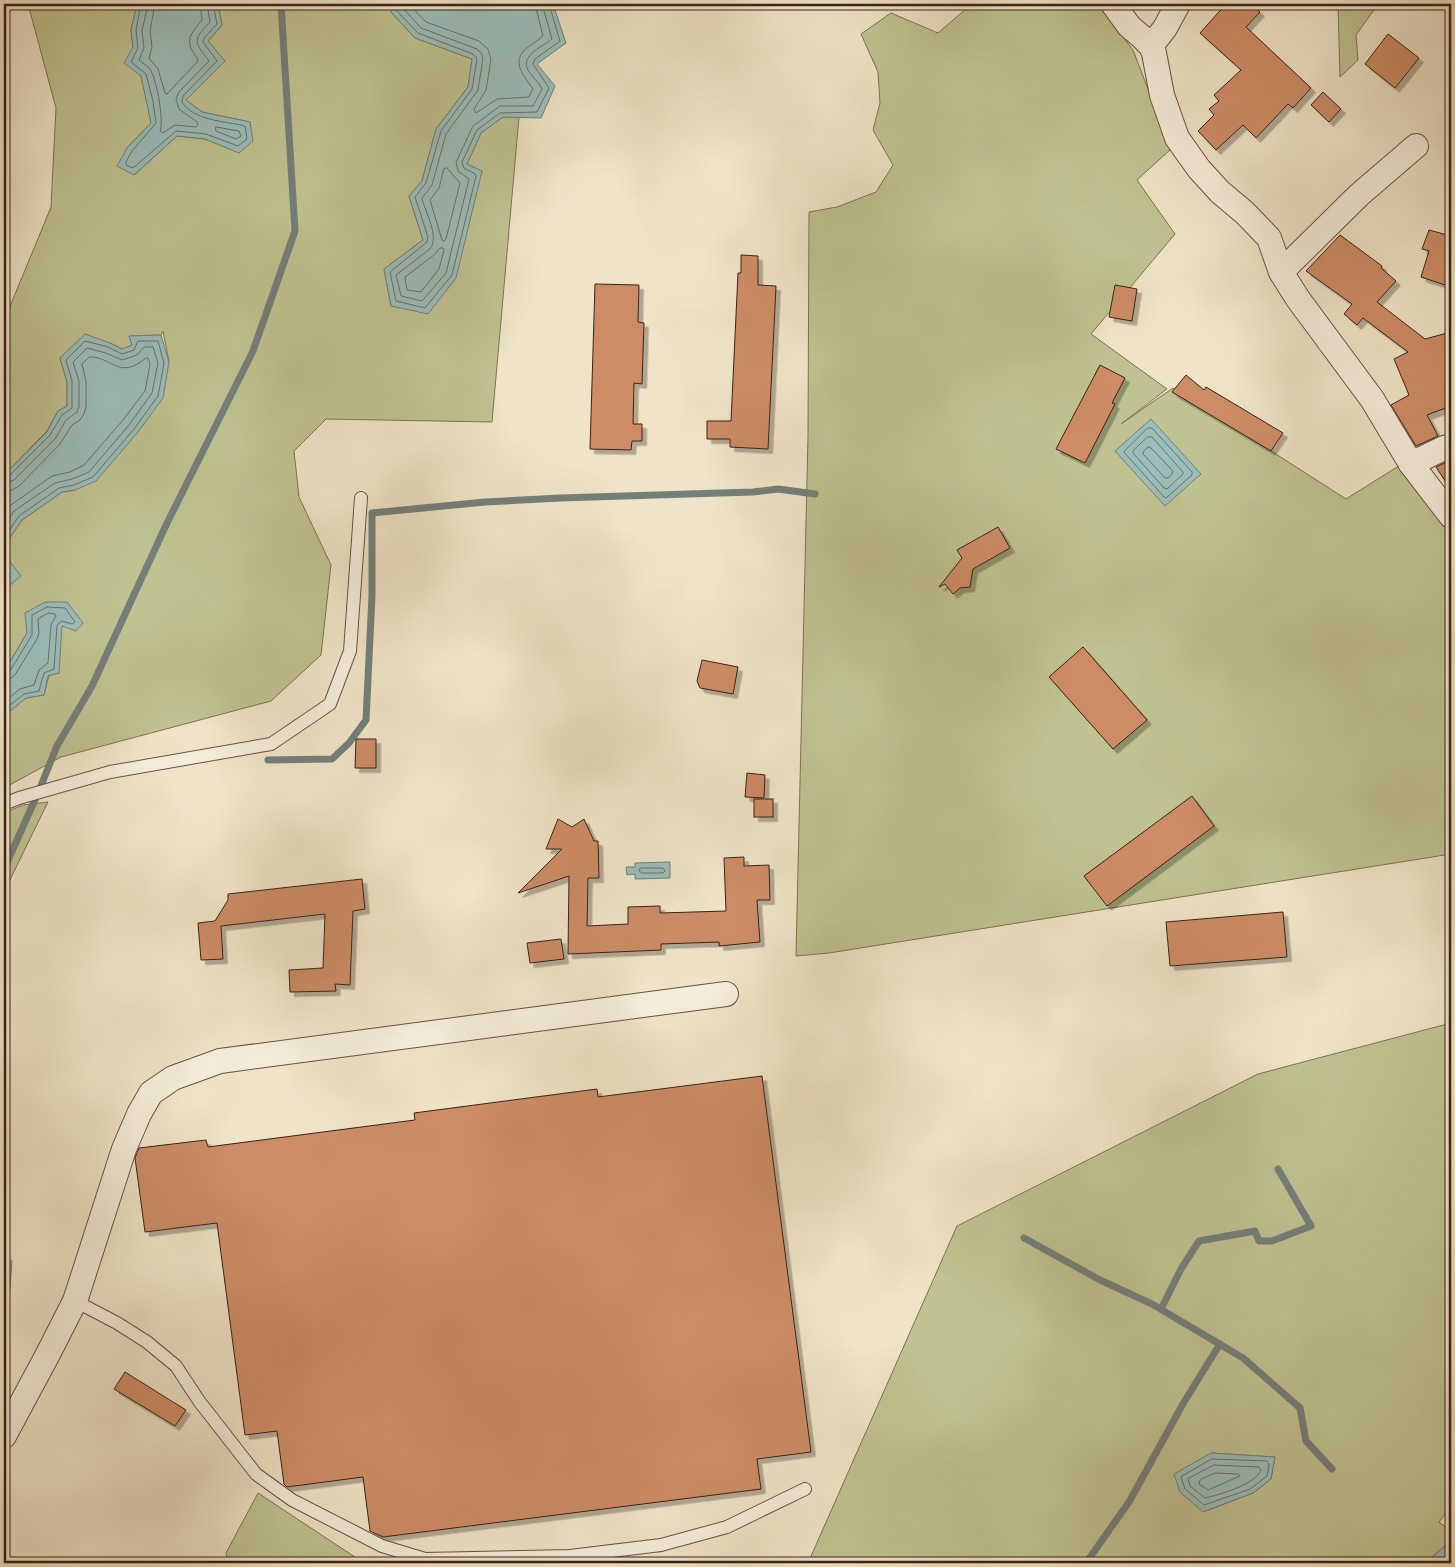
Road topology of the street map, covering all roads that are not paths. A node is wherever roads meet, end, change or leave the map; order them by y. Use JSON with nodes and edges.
{"nodes":[{"id":1,"x":1113,"y":4,"type":"edge"},
{"id":2,"x":1178,"y":4,"type":"edge"},
{"id":3,"x":1151,"y":46,"type":"junction"},
{"id":4,"x":1416,"y":146,"type":"dead end"},
{"id":5,"x":1281,"y":272,"type":"junction"},
{"id":6,"x":1451,"y":446,"type":"edge"},
{"id":7,"x":1411,"y":464,"type":"junction"},
{"id":8,"x":362,"y":498,"type":"dead end"},
{"id":9,"x":1451,"y":516,"type":"edge"},
{"id":10,"x":4,"y":804,"type":"edge"},
{"id":11,"x":726,"y":994,"type":"dead end"},
{"id":12,"x":74,"y":1301,"type":"junction"},
{"id":13,"x":4,"y":1436,"type":"edge"},
{"id":14,"x":805,"y":1489,"type":"dead end"}],
"edges":[{"from":1,"to":3,"type":"street"},
{"from":2,"to":3,"type":"street"},
{"from":3,"to":5,"type":"street"},
{"from":4,"to":5,"type":"street"},
{"from":5,"to":7,"type":"street"},
{"from":6,"to":7,"type":"street"},
{"from":7,"to":9,"type":"street"},
{"from":8,"to":10,"type":"lane"},
{"from":11,"to":12,"type":"street"},
{"from":12,"to":13,"type":"street"},
{"from":12,"to":14,"type":"lane"}]}
